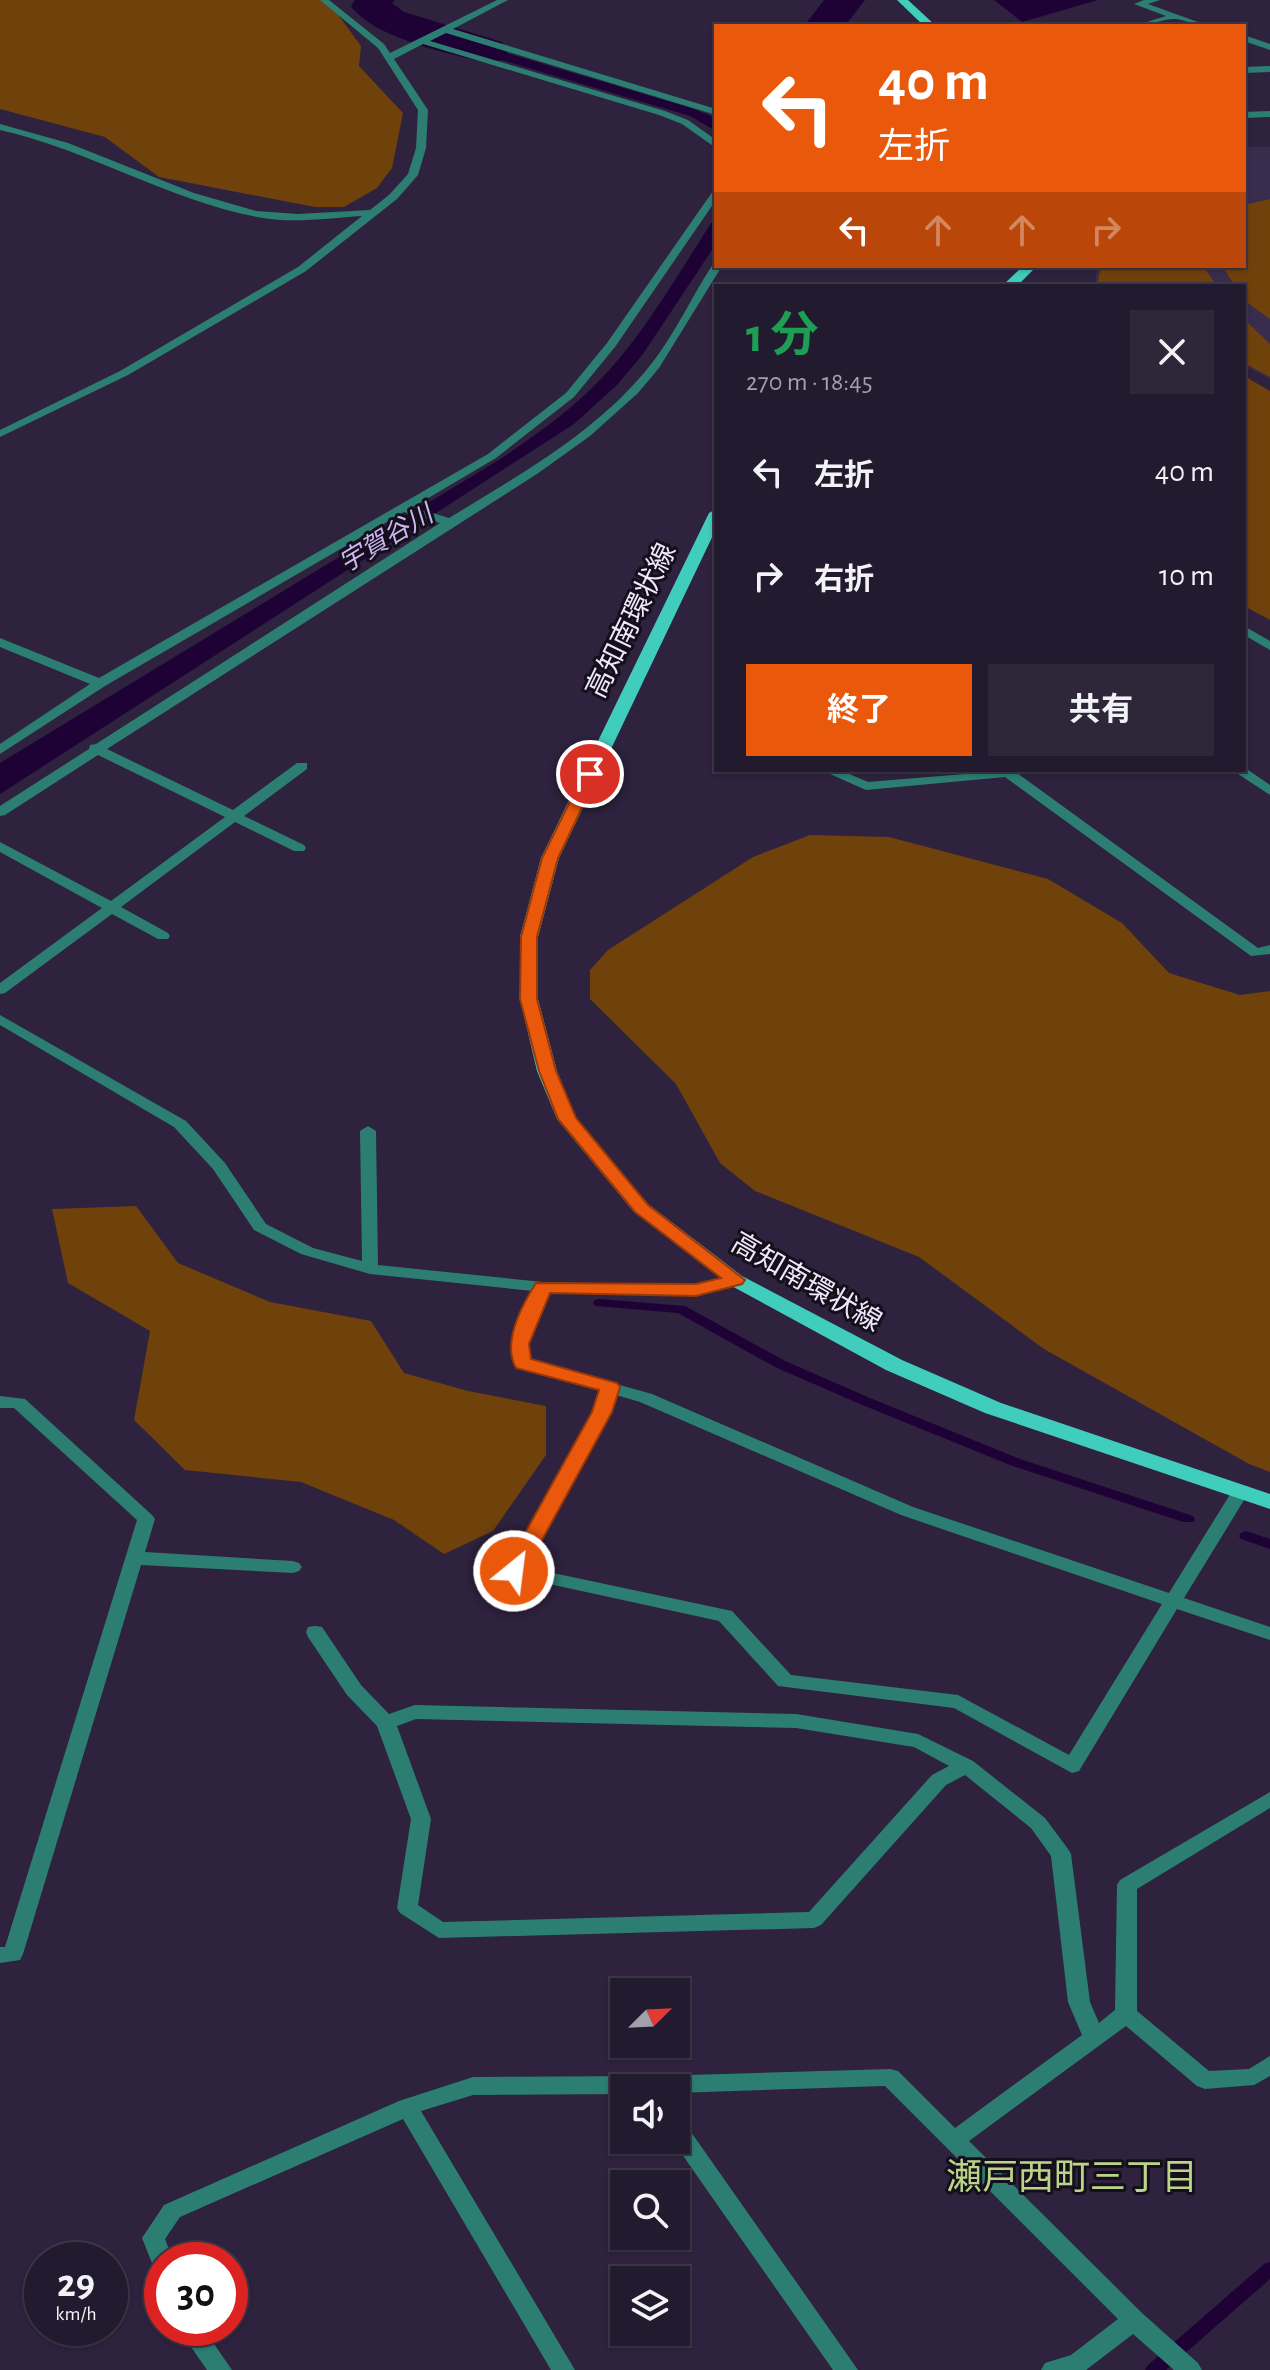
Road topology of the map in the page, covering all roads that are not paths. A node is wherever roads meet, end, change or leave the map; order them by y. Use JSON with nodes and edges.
{"nodes":[{"id":1,"x":324,"y":0,"type":"edge"},
{"id":2,"x":504,"y":0,"type":"edge"},
{"id":3,"x":902,"y":0,"type":"edge"},
{"id":4,"x":1156,"y":0,"type":"edge"},
{"id":5,"x":1176,"y":16,"type":"junction"},
{"id":6,"x":928,"y":24,"type":"edge"},
{"id":7,"x":1146,"y":24,"type":"edge"},
{"id":8,"x":1199,"y":24,"type":"edge"},
{"id":9,"x":445,"y":32,"type":"junction"},
{"id":10,"x":1246,"y":39,"type":"edge"},
{"id":11,"x":427,"y":41,"type":"junction"},
{"id":12,"x":1270,"y":47,"type":"edge"},
{"id":13,"x":388,"y":58,"type":"junction"},
{"id":14,"x":1270,"y":69,"type":"edge"},
{"id":15,"x":1246,"y":70,"type":"edge"},
{"id":16,"x":714,"y":111,"type":"edge"},
{"id":17,"x":1270,"y":114,"type":"edge"},
{"id":18,"x":1246,"y":115,"type":"edge"},
{"id":19,"x":0,"y":127,"type":"edge"},
{"id":20,"x":714,"y":144,"type":"edge"},
{"id":21,"x":714,"y":196,"type":"edge"},
{"id":22,"x":372,"y":213,"type":"junction"},
{"id":23,"x":716,"y":268,"type":"edge"},
{"id":24,"x":1029,"y":268,"type":"edge"},
{"id":25,"x":1011,"y":284,"type":"edge"},
{"id":26,"x":0,"y":434,"type":"edge"},
{"id":27,"x":408,"y":509,"type":"junction"},
{"id":28,"x":714,"y":517,"type":"edge"},
{"id":29,"x":446,"y":521,"type":"junction"},
{"id":30,"x":1246,"y":631,"type":"edge"},
{"id":31,"x":0,"y":642,"type":"edge"},
{"id":32,"x":1270,"y":646,"type":"edge"},
{"id":33,"x":100,"y":683,"type":"junction"},
{"id":34,"x":95,"y":748,"type":"junction"},
{"id":35,"x":0,"y":750,"type":"edge"},
{"id":36,"x":302,"y":766,"type":"dead end"},
{"id":37,"x":833,"y":772,"type":"edge"},
{"id":38,"x":1006,"y":772,"type":"edge"},
{"id":39,"x":1242,"y":772,"type":"edge"},
{"id":40,"x":1270,"y":791,"type":"edge"},
{"id":41,"x":0,"y":812,"type":"edge"},
{"id":42,"x":235,"y":816,"type":"junction"},
{"id":43,"x":0,"y":846,"type":"edge"},
{"id":44,"x":299,"y":848,"type":"dead end"},
{"id":45,"x":111,"y":907,"type":"junction"},
{"id":46,"x":163,"y":936,"type":"dead end"},
{"id":47,"x":1270,"y":949,"type":"edge"},
{"id":48,"x":0,"y":990,"type":"edge"},
{"id":49,"x":0,"y":1019,"type":"edge"},
{"id":50,"x":368,"y":1131,"type":"dead end"},
{"id":51,"x":370,"y":1269,"type":"junction"},
{"id":52,"x":735,"y":1280,"type":"junction"},
{"id":53,"x":543,"y":1287,"type":"junction"},
{"id":54,"x":610,"y":1387,"type":"junction"},
{"id":55,"x":0,"y":1402,"type":"edge"},
{"id":56,"x":1240,"y":1492,"type":"junction"},
{"id":57,"x":1270,"y":1502,"type":"edge"},
{"id":58,"x":135,"y":1558,"type":"junction"},
{"id":59,"x":293,"y":1567,"type":"dead end"},
{"id":60,"x":1175,"y":1601,"type":"junction"},
{"id":61,"x":315,"y":1632,"type":"dead end"},
{"id":62,"x":1270,"y":1634,"type":"edge"},
{"id":63,"x":386,"y":1723,"type":"junction"},
{"id":64,"x":966,"y":1766,"type":"junction"},
{"id":65,"x":1270,"y":1799,"type":"edge"},
{"id":66,"x":0,"y":1955,"type":"edge"},
{"id":67,"x":1126,"y":2014,"type":"junction"},
{"id":68,"x":1094,"y":2037,"type":"junction"},
{"id":69,"x":1270,"y":2064,"type":"edge"},
{"id":70,"x":690,"y":2086,"type":"edge"},
{"id":71,"x":610,"y":2087,"type":"edge"},
{"id":72,"x":407,"y":2107,"type":"junction"},
{"id":73,"x":954,"y":2140,"type":"junction"},
{"id":74,"x":690,"y":2148,"type":"edge"},
{"id":75,"x":155,"y":2242,"type":"edge"},
{"id":76,"x":1134,"y":2320,"type":"junction"},
{"id":77,"x":203,"y":2346,"type":"edge"},
{"id":78,"x":220,"y":2370,"type":"edge"},
{"id":79,"x":563,"y":2370,"type":"edge"},
{"id":80,"x":846,"y":2370,"type":"edge"},
{"id":81,"x":1053,"y":2370,"type":"edge"},
{"id":82,"x":1190,"y":2370,"type":"edge"}],
"edges":[{"from":1,"to":13,"type":"street"},
{"from":2,"to":9,"type":"street"},
{"from":3,"to":6,"type":"main road"},
{"from":4,"to":5,"type":"street"},
{"from":5,"to":7,"type":"street"},
{"from":5,"to":8,"type":"street"},
{"from":9,"to":11,"type":"street"},
{"from":9,"to":16,"type":"street"},
{"from":10,"to":12,"type":"street"},
{"from":11,"to":13,"type":"street"},
{"from":11,"to":20,"type":"street"},
{"from":13,"to":22,"type":"street"},
{"from":14,"to":15,"type":"street"},
{"from":17,"to":18,"type":"street"},
{"from":19,"to":22,"type":"street"},
{"from":21,"to":27,"type":"street"},
{"from":22,"to":26,"type":"street"},
{"from":23,"to":29,"type":"street"},
{"from":24,"to":25,"type":"main road"},
{"from":27,"to":29,"type":"street"},
{"from":27,"to":33,"type":"street"},
{"from":28,"to":52,"type":"main road","name":"高知南環状線"},
{"from":29,"to":34,"type":"street"},
{"from":30,"to":32,"type":"street"},
{"from":31,"to":33,"type":"street"},
{"from":33,"to":35,"type":"street"},
{"from":34,"to":41,"type":"street"},
{"from":34,"to":42,"type":"street"},
{"from":36,"to":42,"type":"street"},
{"from":37,"to":38,"type":"street"},
{"from":38,"to":47,"type":"street"},
{"from":39,"to":40,"type":"street"},
{"from":42,"to":44,"type":"street"},
{"from":42,"to":45,"type":"street"},
{"from":43,"to":45,"type":"street"},
{"from":45,"to":46,"type":"street"},
{"from":45,"to":48,"type":"street"},
{"from":49,"to":51,"type":"street"},
{"from":50,"to":51,"type":"street"},
{"from":51,"to":53,"type":"street"},
{"from":52,"to":53,"type":"street"},
{"from":52,"to":56,"type":"main road","name":"高知南環状線"},
{"from":53,"to":54,"type":"street"},
{"from":54,"to":60,"type":"street"},
{"from":54,"to":60,"type":"street"},
{"from":55,"to":58,"type":"street"},
{"from":56,"to":57,"type":"main road","name":"高知南環状線"},
{"from":56,"to":60,"type":"street"},
{"from":58,"to":59,"type":"street"},
{"from":58,"to":66,"type":"street"},
{"from":60,"to":62,"type":"street"},
{"from":61,"to":63,"type":"street"},
{"from":63,"to":64,"type":"street"},
{"from":63,"to":64,"type":"street"},
{"from":64,"to":68,"type":"street"},
{"from":65,"to":67,"type":"street"},
{"from":67,"to":68,"type":"street"},
{"from":67,"to":69,"type":"street"},
{"from":68,"to":73,"type":"street"},
{"from":70,"to":73,"type":"street"},
{"from":71,"to":72,"type":"street"},
{"from":72,"to":75,"type":"street"},
{"from":72,"to":79,"type":"street"},
{"from":73,"to":76,"type":"street"},
{"from":74,"to":80,"type":"street"},
{"from":76,"to":81,"type":"street"},
{"from":76,"to":82,"type":"street"},
{"from":77,"to":78,"type":"street"}]}
